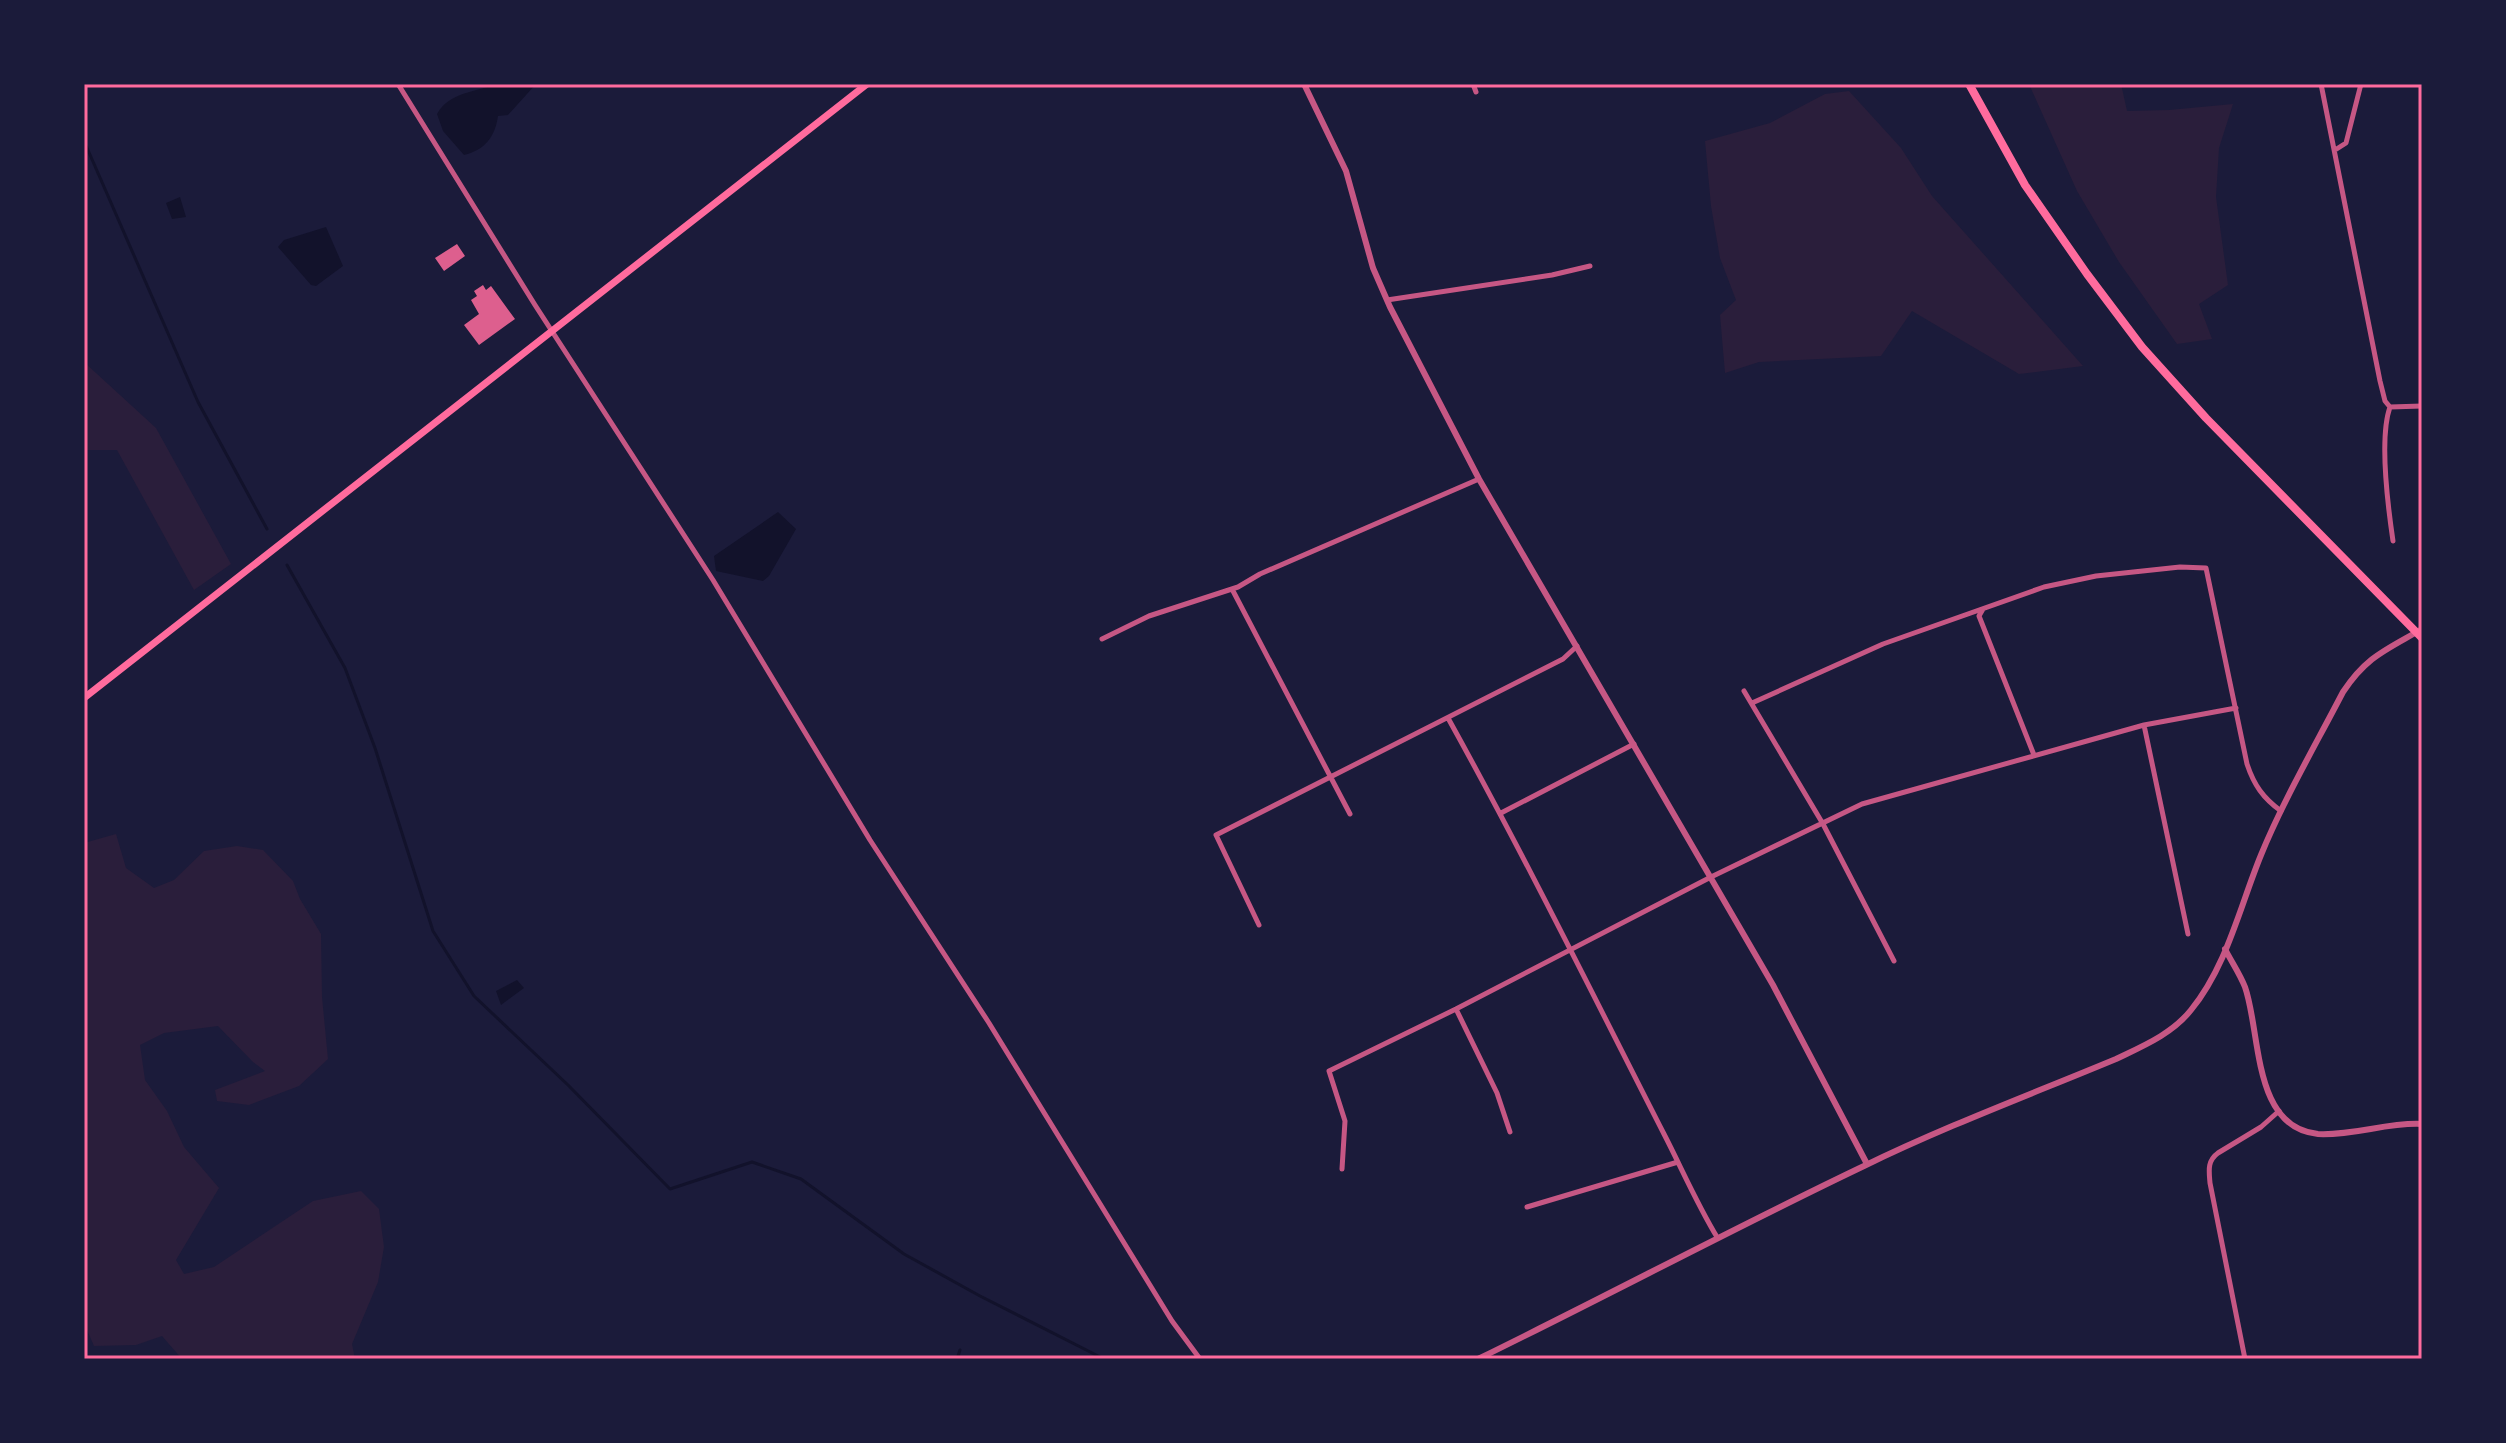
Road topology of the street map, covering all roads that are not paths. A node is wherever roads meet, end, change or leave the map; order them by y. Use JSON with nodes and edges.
{"nodes":[{"id":1,"x":398,"y":84,"type":"edge"},
{"id":2,"x":867,"y":84,"type":"edge"},
{"id":3,"x":1304,"y":84,"type":"edge"},
{"id":4,"x":1473,"y":84,"type":"edge"},
{"id":5,"x":1969,"y":84,"type":"edge"},
{"id":6,"x":2321,"y":84,"type":"edge"},
{"id":7,"x":2361,"y":84,"type":"edge"},
{"id":8,"x":1476,"y":92,"type":"dead end"},
{"id":9,"x":2335,"y":150,"type":"junction"},
{"id":10,"x":1590,"y":266,"type":"dead end"},
{"id":11,"x":1387,"y":300,"type":"junction"},
{"id":12,"x":553,"y":330,"type":"junction"},
{"id":13,"x":2422,"y":406,"type":"edge"},
{"id":14,"x":2390,"y":407,"type":"junction"},
{"id":15,"x":1479,"y":479,"type":"junction"},
{"id":16,"x":2393,"y":541,"type":"dead end"},
{"id":17,"x":1232,"y":589,"type":"junction"},
{"id":18,"x":1983,"y":609,"type":"junction"},
{"id":19,"x":2422,"y":629,"type":"edge"},
{"id":20,"x":2422,"y":638,"type":"edge"},
{"id":21,"x":1102,"y":639,"type":"dead end"},
{"id":22,"x":1577,"y":646,"type":"junction"},
{"id":23,"x":1744,"y":691,"type":"dead end"},
{"id":24,"x":84,"y":698,"type":"edge"},
{"id":25,"x":1752,"y":703,"type":"junction"},
{"id":26,"x":2236,"y":708,"type":"junction"},
{"id":27,"x":1448,"y":718,"type":"junction"},
{"id":28,"x":2144,"y":725,"type":"junction"},
{"id":29,"x":1634,"y":744,"type":"junction"},
{"id":30,"x":2034,"y":755,"type":"junction"},
{"id":31,"x":1330,"y":777,"type":"junction"},
{"id":32,"x":2281,"y":811,"type":"junction"},
{"id":33,"x":1501,"y":813,"type":"junction"},
{"id":34,"x":1350,"y":814,"type":"dead end"},
{"id":35,"x":1823,"y":824,"type":"junction"},
{"id":36,"x":1711,"y":877,"type":"junction"},
{"id":37,"x":1259,"y":925,"type":"dead end"},
{"id":38,"x":2188,"y":934,"type":"dead end"},
{"id":39,"x":2225,"y":949,"type":"junction"},
{"id":40,"x":1571,"y":950,"type":"junction"},
{"id":41,"x":1894,"y":961,"type":"dead end"},
{"id":42,"x":2215,"y":970,"type":"junction"},
{"id":43,"x":2236,"y":971,"type":"junction"},
{"id":44,"x":1456,"y":1009,"type":"junction"},
{"id":45,"x":2280,"y":1110,"type":"junction"},
{"id":46,"x":2422,"y":1124,"type":"edge"},
{"id":47,"x":1510,"y":1132,"type":"dead end"},
{"id":48,"x":1678,"y":1162,"type":"junction"},
{"id":49,"x":1867,"y":1164,"type":"junction"},
{"id":50,"x":1342,"y":1169,"type":"dead end"},
{"id":51,"x":1527,"y":1207,"type":"dead end"},
{"id":52,"x":1717,"y":1237,"type":"junction"},
{"id":53,"x":1200,"y":1359,"type":"edge"},
{"id":54,"x":1478,"y":1359,"type":"edge"},
{"id":55,"x":2245,"y":1359,"type":"edge"}],
"edges":[{"from":1,"to":12,"type":"street"},
{"from":2,"to":12,"type":"main road"},
{"from":3,"to":11,"type":"street"},
{"from":4,"to":8,"type":"street"},
{"from":5,"to":20,"type":"main road"},
{"from":6,"to":9,"type":"street"},
{"from":7,"to":9,"type":"street"},
{"from":9,"to":14,"type":"street"},
{"from":10,"to":11,"type":"street"},
{"from":11,"to":15,"type":"street"},
{"from":12,"to":24,"type":"main road"},
{"from":12,"to":53,"type":"street"},
{"from":13,"to":14,"type":"street"},
{"from":14,"to":16,"type":"street"},
{"from":15,"to":17,"type":"street"},
{"from":15,"to":22,"type":"street"},
{"from":17,"to":21,"type":"street"},
{"from":17,"to":31,"type":"street"},
{"from":18,"to":25,"type":"street"},
{"from":18,"to":26,"type":"street"},
{"from":18,"to":30,"type":"street"},
{"from":19,"to":32,"type":"street"},
{"from":22,"to":27,"type":"street"},
{"from":22,"to":29,"type":"street"},
{"from":23,"to":25,"type":"street"},
{"from":25,"to":35,"type":"street"},
{"from":26,"to":28,"type":"street"},
{"from":26,"to":32,"type":"street"},
{"from":27,"to":31,"type":"street"},
{"from":27,"to":33,"type":"street"},
{"from":28,"to":30,"type":"street"},
{"from":28,"to":38,"type":"street"},
{"from":29,"to":33,"type":"street"},
{"from":29,"to":36,"type":"street"},
{"from":30,"to":35,"type":"street"},
{"from":31,"to":34,"type":"street"},
{"from":31,"to":37,"type":"street"},
{"from":32,"to":39,"type":"street"},
{"from":33,"to":40,"type":"street"},
{"from":35,"to":36,"type":"street"},
{"from":35,"to":41,"type":"street"},
{"from":36,"to":40,"type":"street"},
{"from":36,"to":49,"type":"street"},
{"from":39,"to":42,"type":"street"},
{"from":39,"to":43,"type":"street"},
{"from":40,"to":44,"type":"street"},
{"from":40,"to":48,"type":"street"},
{"from":42,"to":43,"type":"street"},
{"from":42,"to":49,"type":"street"},
{"from":43,"to":45,"type":"street"},
{"from":44,"to":47,"type":"street"},
{"from":44,"to":50,"type":"street"},
{"from":45,"to":46,"type":"street"},
{"from":45,"to":55,"type":"street"},
{"from":48,"to":51,"type":"street"},
{"from":48,"to":52,"type":"street"},
{"from":49,"to":52,"type":"street"},
{"from":52,"to":54,"type":"street"}]}
